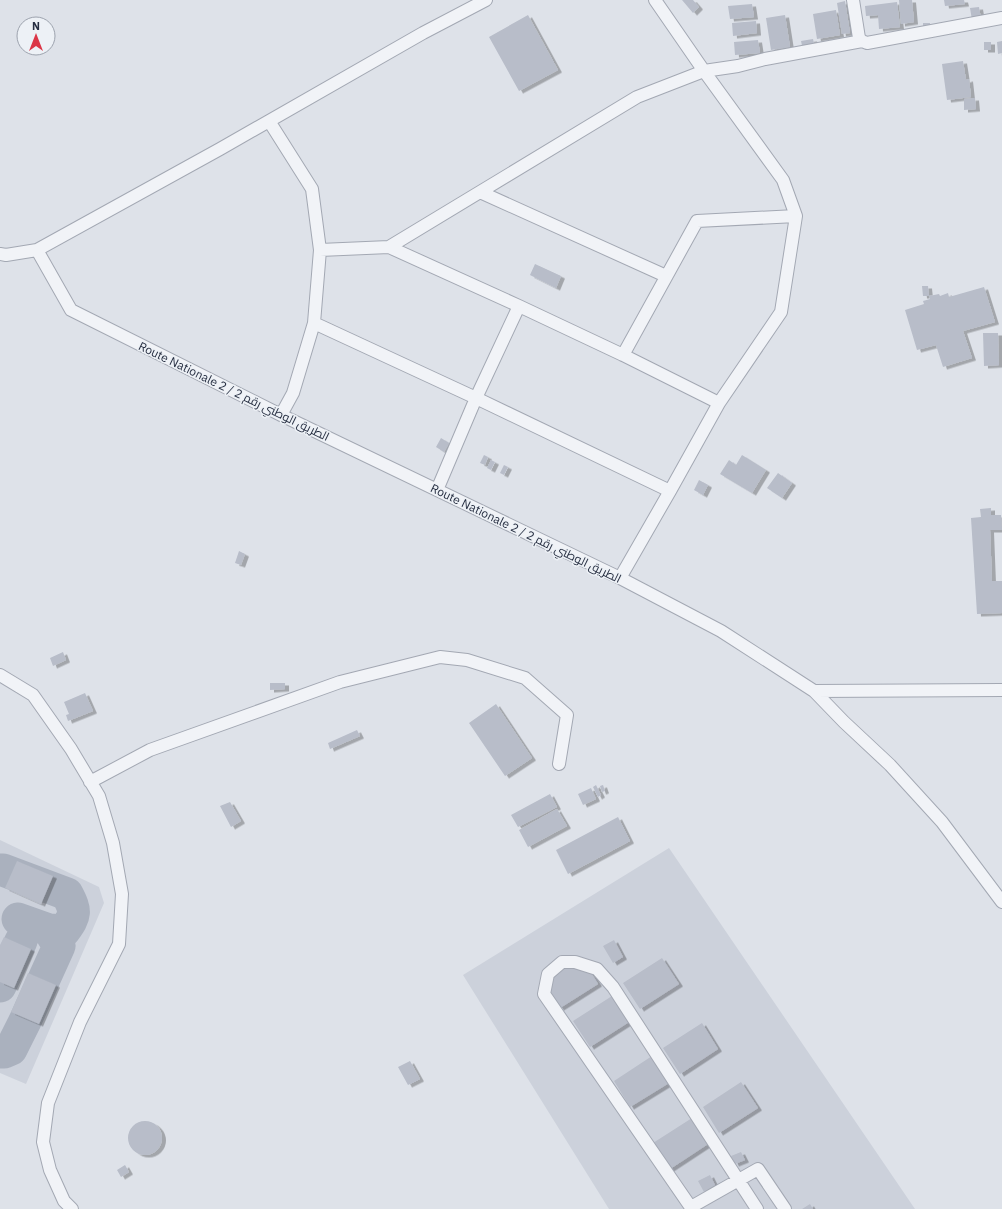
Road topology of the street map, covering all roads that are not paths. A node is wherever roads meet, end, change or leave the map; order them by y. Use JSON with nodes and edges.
{"nodes":[{"id":1,"x":486,"y":0,"type":"edge"},
{"id":2,"x":655,"y":0,"type":"edge"},
{"id":3,"x":853,"y":0,"type":"edge"},
{"id":4,"x":1002,"y":18,"type":"edge"},
{"id":5,"x":862,"y":41,"type":"junction"},
{"id":6,"x":704,"y":71,"type":"junction"},
{"id":7,"x":269,"y":121,"type":"junction"},
{"id":8,"x":480,"y":192,"type":"junction"},
{"id":9,"x":796,"y":216,"type":"junction"},
{"id":10,"x":389,"y":247,"type":"junction"},
{"id":11,"x":37,"y":250,"type":"junction"},
{"id":12,"x":320,"y":250,"type":"junction"},
{"id":13,"x":0,"y":254,"type":"edge"},
{"id":14,"x":666,"y":276,"type":"junction"},
{"id":15,"x":519,"y":306,"type":"junction"},
{"id":16,"x":314,"y":323,"type":"junction"},
{"id":17,"x":623,"y":354,"type":"junction"},
{"id":18,"x":476,"y":398,"type":"junction"},
{"id":19,"x":719,"y":403,"type":"junction"},
{"id":20,"x":281,"y":415,"type":"junction"},
{"id":21,"x":437,"y":490,"type":"junction"},
{"id":22,"x":670,"y":491,"type":"junction"},
{"id":23,"x":620,"y":578,"type":"junction"},
{"id":24,"x":0,"y":675,"type":"edge"},
{"id":25,"x":1002,"y":690,"type":"edge"},
{"id":26,"x":814,"y":691,"type":"junction"},
{"id":27,"x":558,"y":764,"type":"dead end"},
{"id":28,"x":90,"y":782,"type":"junction"},
{"id":29,"x":1002,"y":902,"type":"edge"},
{"id":30,"x":738,"y":1181,"type":"junction"},
{"id":31,"x":691,"y":1208,"type":"edge"},
{"id":32,"x":72,"y":1209,"type":"edge"},
{"id":33,"x":756,"y":1209,"type":"edge"},
{"id":34,"x":785,"y":1209,"type":"edge"}],
"edges":[{"from":1,"to":7,"type":"street"},
{"from":2,"to":6,"type":"street"},
{"from":3,"to":5,"type":"street"},
{"from":4,"to":5,"type":"street"},
{"from":5,"to":6,"type":"street"},
{"from":6,"to":8,"type":"street"},
{"from":6,"to":9,"type":"street"},
{"from":7,"to":11,"type":"street"},
{"from":7,"to":12,"type":"street"},
{"from":8,"to":10,"type":"street"},
{"from":8,"to":14,"type":"street"},
{"from":9,"to":14,"type":"street"},
{"from":9,"to":19,"type":"street"},
{"from":10,"to":12,"type":"street"},
{"from":10,"to":15,"type":"street"},
{"from":11,"to":13,"type":"street"},
{"from":11,"to":20,"type":"street","name":"Route Nationale 2 / الطريق الوطني رقم 2"},
{"from":12,"to":16,"type":"street"},
{"from":14,"to":17,"type":"street"},
{"from":15,"to":17,"type":"street"},
{"from":15,"to":18,"type":"street"},
{"from":16,"to":18,"type":"street"},
{"from":16,"to":20,"type":"street"},
{"from":17,"to":19,"type":"street"},
{"from":18,"to":21,"type":"street"},
{"from":18,"to":22,"type":"street"},
{"from":19,"to":22,"type":"street"},
{"from":20,"to":21,"type":"street","name":"Route Nationale 2 / الطريق الوطني رقم 2"},
{"from":21,"to":23,"type":"street","name":"Route Nationale 2 / الطريق الوطني رقم 2"},
{"from":22,"to":23,"type":"street"},
{"from":23,"to":26,"type":"street","name":"Route Nationale 2 / الطريق الوطني رقم 2"},
{"from":24,"to":28,"type":"street"},
{"from":25,"to":26,"type":"street"},
{"from":26,"to":29,"type":"street","name":"Route Nationale 2 / الطريق الوطني رقم 2"},
{"from":27,"to":28,"type":"street"},
{"from":28,"to":32,"type":"street"},
{"from":30,"to":31,"type":"street"},
{"from":30,"to":31,"type":"street"},
{"from":30,"to":33,"type":"street"},
{"from":30,"to":34,"type":"street"}]}
